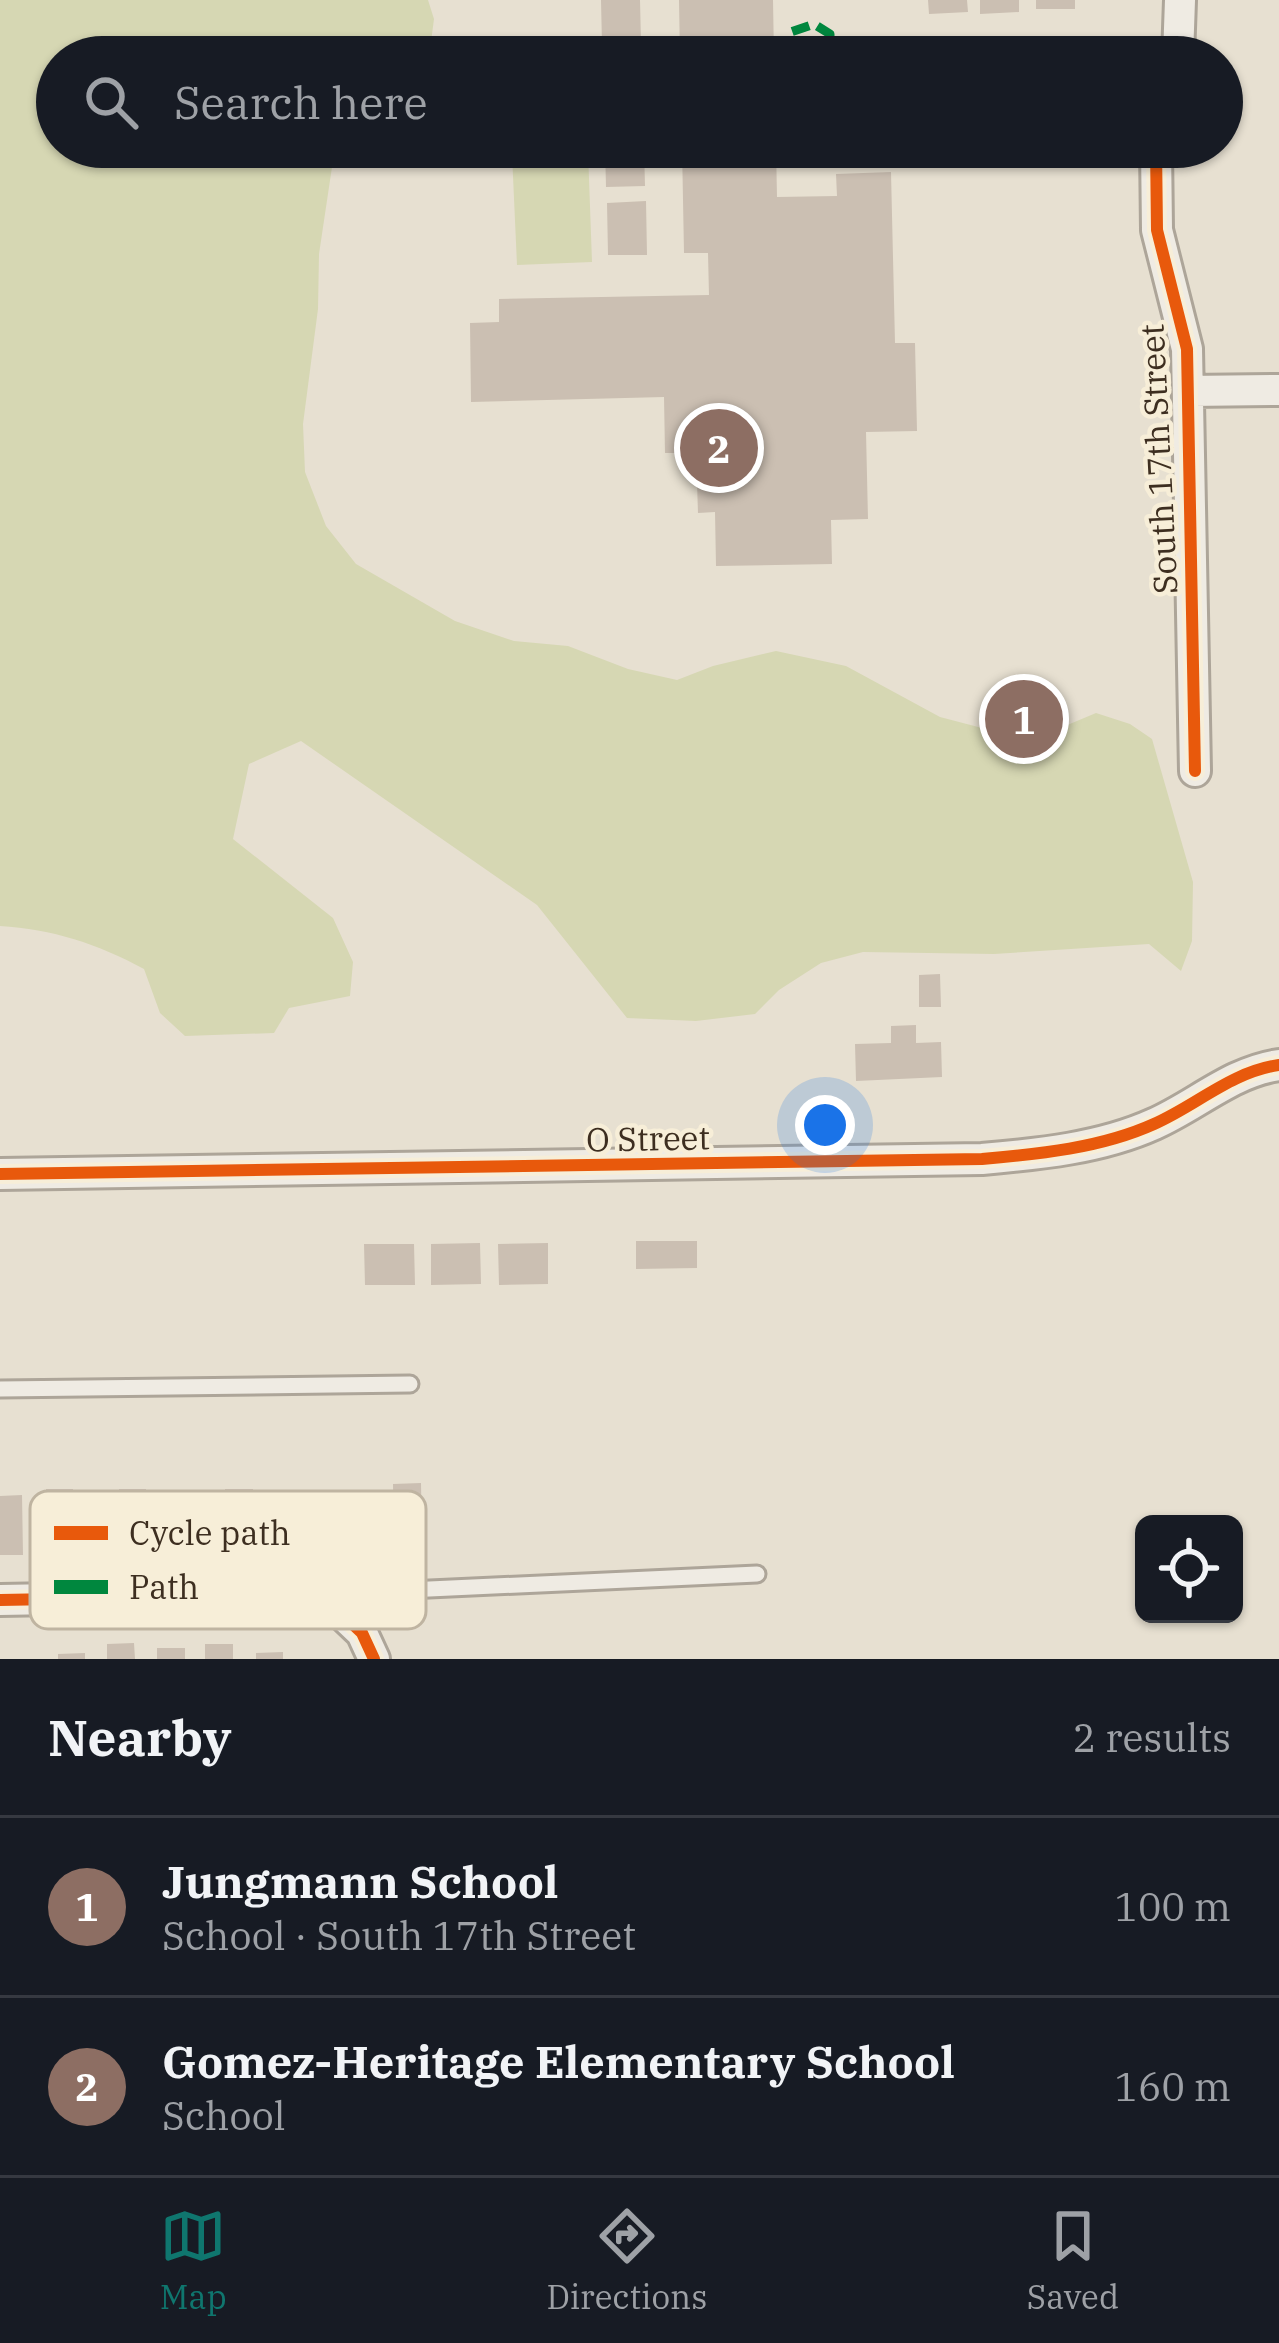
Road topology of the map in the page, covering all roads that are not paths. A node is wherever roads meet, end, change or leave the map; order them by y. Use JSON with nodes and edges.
{"nodes":[{"id":1,"x":1180,"y":0,"type":"edge"},
{"id":2,"x":1179,"y":36,"type":"edge"},
{"id":3,"x":1156,"y":168,"type":"edge"},
{"id":4,"x":1279,"y":389,"type":"edge"},
{"id":5,"x":1188,"y":391,"type":"junction"},
{"id":6,"x":1195,"y":771,"type":"dead end"},
{"id":7,"x":1279,"y":1065,"type":"edge"},
{"id":8,"x":0,"y":1174,"type":"edge"},
{"id":9,"x":410,"y":1384,"type":"dead end"},
{"id":10,"x":0,"y":1389,"type":"edge"},
{"id":11,"x":757,"y":1574,"type":"dead end"},
{"id":12,"x":426,"y":1589,"type":"edge"},
{"id":13,"x":30,"y":1599,"type":"edge"},
{"id":14,"x":0,"y":1600,"type":"edge"},
{"id":15,"x":358,"y":1629,"type":"edge"},
{"id":16,"x":374,"y":1659,"type":"edge"}],
"edges":[{"from":1,"to":2,"type":"street"},
{"from":3,"to":5,"type":"street","name":"South 17th Street"},
{"from":4,"to":5,"type":"street"},
{"from":5,"to":6,"type":"street","name":"South 17th Street"},
{"from":7,"to":8,"type":"street","name":"O Street"},
{"from":9,"to":10,"type":"lane"},
{"from":11,"to":12,"type":"lane"},
{"from":13,"to":14,"type":"street"},
{"from":15,"to":16,"type":"street"}]}
